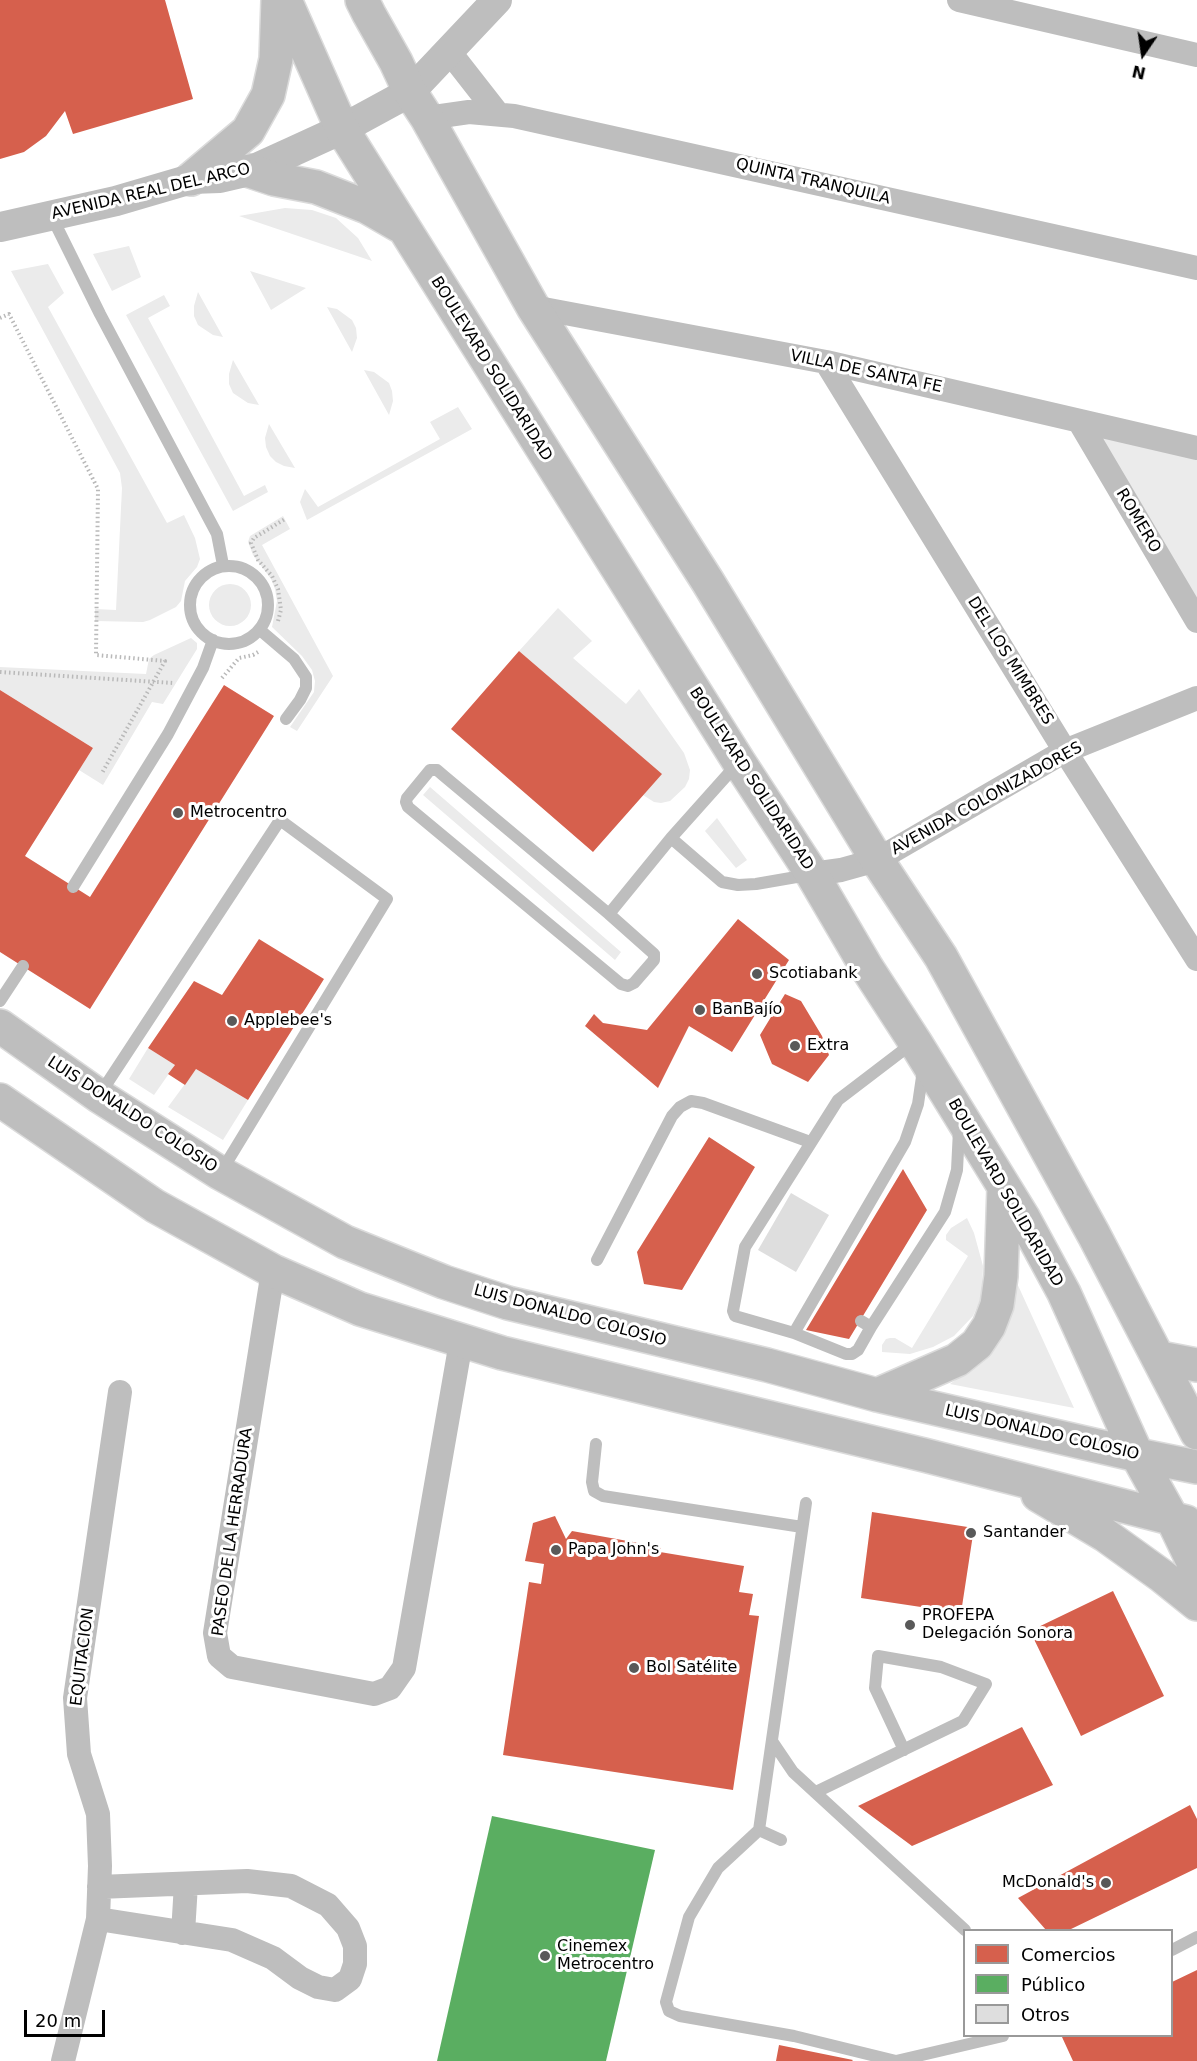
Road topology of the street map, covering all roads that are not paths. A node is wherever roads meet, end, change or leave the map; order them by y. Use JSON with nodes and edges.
{"nodes":[{"id":1,"x":278,"y":0,"type":"edge"},
{"id":2,"x":285,"y":0,"type":"edge"},
{"id":3,"x":362,"y":0,"type":"edge"},
{"id":4,"x":497,"y":0,"type":"edge"},
{"id":5,"x":959,"y":0,"type":"edge"},
{"id":6,"x":448,"y":50,"type":"junction"},
{"id":7,"x":1197,"y":54,"type":"edge"},
{"id":8,"x":418,"y":105,"type":"junction"},
{"id":9,"x":498,"y":114,"type":"junction"},
{"id":10,"x":342,"y":129,"type":"junction"},
{"id":11,"x":250,"y":171,"type":"junction"},
{"id":12,"x":191,"y":179,"type":"junction"},
{"id":13,"x":51,"y":215,"type":"junction"},
{"id":14,"x":0,"y":227,"type":"edge"},
{"id":15,"x":402,"y":227,"type":"junction"},
{"id":16,"x":1197,"y":268,"type":"edge"},
{"id":17,"x":533,"y":307,"type":"junction"},
{"id":18,"x":826,"y":362,"type":"junction"},
{"id":19,"x":1079,"y":421,"type":"junction"},
{"id":20,"x":1197,"y":448,"type":"edge"},
{"id":21,"x":223,"y":565,"type":"junction"},
{"id":22,"x":1197,"y":621,"type":"edge"},
{"id":23,"x":265,"y":634,"type":"junction"},
{"id":24,"x":213,"y":640,"type":"junction"},
{"id":25,"x":1197,"y":698,"type":"edge"},
{"id":26,"x":286,"y":719,"type":"dead end"},
{"id":27,"x":1065,"y":751,"type":"junction"},
{"id":28,"x":739,"y":762,"type":"junction"},
{"id":29,"x":671,"y":838,"type":"junction"},
{"id":30,"x":877,"y":861,"type":"junction"},
{"id":31,"x":812,"y":874,"type":"junction"},
{"id":32,"x":73,"y":886,"type":"dead end"},
{"id":33,"x":609,"y":914,"type":"junction"},
{"id":34,"x":1197,"y":959,"type":"edge"},
{"id":35,"x":23,"y":966,"type":"dead end"},
{"id":36,"x":0,"y":1001,"type":"edge"},
{"id":37,"x":0,"y":1026,"type":"edge"},
{"id":38,"x":920,"y":1050,"type":"junction"},
{"id":39,"x":99,"y":1096,"type":"junction"},
{"id":40,"x":0,"y":1100,"type":"edge"},
{"id":41,"x":959,"y":1112,"type":"junction"},
{"id":42,"x":810,"y":1142,"type":"junction"},
{"id":43,"x":220,"y":1173,"type":"junction"},
{"id":44,"x":1004,"y":1187,"type":"junction"},
{"id":45,"x":597,"y":1260,"type":"dead end"},
{"id":46,"x":273,"y":1272,"type":"junction"},
{"id":47,"x":794,"y":1333,"type":"junction"},
{"id":48,"x":461,"y":1342,"type":"junction"},
{"id":49,"x":1160,"y":1358,"type":"junction"},
{"id":50,"x":1197,"y":1365,"type":"edge"},
{"id":51,"x":1197,"y":1390,"type":"edge"},
{"id":52,"x":120,"y":1392,"type":"dead end"},
{"id":53,"x":877,"y":1395,"type":"junction"},
{"id":54,"x":1197,"y":1433,"type":"edge"},
{"id":55,"x":596,"y":1444,"type":"dead end"},
{"id":56,"x":1137,"y":1455,"type":"junction"},
{"id":57,"x":1197,"y":1467,"type":"edge"},
{"id":58,"x":1008,"y":1477,"type":"junction"},
{"id":59,"x":806,"y":1503,"type":"dead end"},
{"id":60,"x":1185,"y":1521,"type":"edge"},
{"id":61,"x":802,"y":1527,"type":"junction"},
{"id":62,"x":1197,"y":1570,"type":"edge"},
{"id":63,"x":1197,"y":1604,"type":"edge"},
{"id":64,"x":772,"y":1741,"type":"junction"},
{"id":65,"x":904,"y":1750,"type":"junction"},
{"id":66,"x":816,"y":1792,"type":"junction"},
{"id":67,"x":759,"y":1830,"type":"junction"},
{"id":68,"x":781,"y":1840,"type":"dead end"},
{"id":69,"x":186,"y":1884,"type":"junction"},
{"id":70,"x":99,"y":1887,"type":"junction"},
{"id":71,"x":98,"y":1919,"type":"junction"},
{"id":72,"x":964,"y":1929,"type":"edge"},
{"id":73,"x":183,"y":1933,"type":"junction"},
{"id":74,"x":1197,"y":1937,"type":"edge"},
{"id":75,"x":1173,"y":1949,"type":"edge"},
{"id":76,"x":999,"y":2037,"type":"edge"},
{"id":77,"x":63,"y":2061,"type":"edge"}],
"edges":[{"from":1,"to":12,"type":"main road"},
{"from":2,"to":10,"type":"main road","name":"BOULEVARD SOLIDARIDAD"},
{"from":3,"to":8,"type":"main road"},
{"from":4,"to":6,"type":"street","name":"AVENIDA REAL DEL ARCO"},
{"from":5,"to":7,"type":"street"},
{"from":6,"to":8,"type":"street","name":"AVENIDA REAL DEL ARCO"},
{"from":6,"to":9,"type":"street"},
{"from":8,"to":9,"type":"street","name":"QUINTA TRANQUILA"},
{"from":8,"to":10,"type":"street","name":"AVENIDA REAL DEL ARCO"},
{"from":8,"to":17,"type":"main road"},
{"from":9,"to":16,"type":"street","name":"QUINTA TRANQUILA"},
{"from":10,"to":11,"type":"street","name":"AVENIDA REAL DEL ARCO"},
{"from":10,"to":15,"type":"main road","name":"BOULEVARD SOLIDARIDAD"},
{"from":11,"to":12,"type":"street","name":"AVENIDA REAL DEL ARCO"},
{"from":11,"to":15,"type":"main road"},
{"from":12,"to":13,"type":"street","name":"AVENIDA REAL DEL ARCO"},
{"from":13,"to":14,"type":"street","name":"AVENIDA REAL DEL ARCO"},
{"from":13,"to":21,"type":"lane"},
{"from":15,"to":28,"type":"main road","name":"BOULEVARD SOLIDARIDAD"},
{"from":17,"to":18,"type":"street","name":"VILLA DE SANTA FE"},
{"from":17,"to":30,"type":"main road"},
{"from":18,"to":19,"type":"street","name":"VILLA DE SANTA FE"},
{"from":18,"to":27,"type":"street","name":"DEL LOS MIMBRES"},
{"from":19,"to":20,"type":"street","name":"VILLA DE SANTA FE"},
{"from":19,"to":22,"type":"street","name":"ROMERO"},
{"from":21,"to":23,"type":"lane"},
{"from":21,"to":24,"type":"lane"},
{"from":23,"to":24,"type":"lane"},
{"from":23,"to":26,"type":"lane"},
{"from":24,"to":32,"type":"lane"},
{"from":25,"to":27,"type":"street","name":"AVENIDA COLONIZADORES"},
{"from":27,"to":30,"type":"street","name":"AVENIDA COLONIZADORES"},
{"from":27,"to":34,"type":"street","name":"DEL LOS MIMBRES"},
{"from":28,"to":29,"type":"lane"},
{"from":28,"to":31,"type":"main road","name":"BOULEVARD SOLIDARIDAD"},
{"from":29,"to":31,"type":"lane"},
{"from":29,"to":33,"type":"lane"},
{"from":30,"to":31,"type":"street","name":"AVENIDA COLONIZADORES"},
{"from":30,"to":49,"type":"main road"},
{"from":31,"to":38,"type":"main road","name":"BOULEVARD SOLIDARIDAD"},
{"from":33,"to":33,"type":"lane"},
{"from":35,"to":36,"type":"lane"},
{"from":37,"to":39,"type":"main road","name":"LUIS DONALDO COLOSIO"},
{"from":38,"to":41,"type":"main road","name":"BOULEVARD SOLIDARIDAD"},
{"from":38,"to":42,"type":"lane"},
{"from":38,"to":47,"type":"lane"},
{"from":39,"to":43,"type":"main road","name":"LUIS DONALDO COLOSIO"},
{"from":39,"to":43,"type":"lane"},
{"from":40,"to":46,"type":"main road"},
{"from":41,"to":44,"type":"main road","name":"BOULEVARD SOLIDARIDAD"},
{"from":41,"to":47,"type":"lane"},
{"from":42,"to":45,"type":"lane"},
{"from":42,"to":47,"type":"lane"},
{"from":43,"to":53,"type":"main road","name":"LUIS DONALDO COLOSIO"},
{"from":44,"to":53,"type":"main road"},
{"from":44,"to":56,"type":"main road","name":"BOULEVARD SOLIDARIDAD"},
{"from":46,"to":48,"type":"main road"},
{"from":46,"to":48,"type":"street","name":"PASEO DE LA HERRADURA"},
{"from":48,"to":58,"type":"main road"},
{"from":49,"to":50,"type":"main road"},
{"from":49,"to":51,"type":"main road"},
{"from":49,"to":54,"type":"main road"},
{"from":52,"to":70,"type":"street","name":"EQUITACION"},
{"from":53,"to":56,"type":"main road","name":"LUIS DONALDO COLOSIO"},
{"from":55,"to":61,"type":"lane"},
{"from":56,"to":57,"type":"main road","name":"LUIS DONALDO COLOSIO"},
{"from":56,"to":60,"type":"main road","name":"BOULEVARD SOLIDARIDAD"},
{"from":58,"to":60,"type":"main road"},
{"from":58,"to":63,"type":"main road"},
{"from":59,"to":61,"type":"lane"},
{"from":60,"to":62,"type":"main road","name":"BOULEVARD SOLIDARIDAD"},
{"from":61,"to":64,"type":"lane"},
{"from":64,"to":66,"type":"lane"},
{"from":64,"to":67,"type":"lane"},
{"from":65,"to":65,"type":"lane"},
{"from":65,"to":66,"type":"lane"},
{"from":66,"to":72,"type":"lane"},
{"from":67,"to":68,"type":"lane"},
{"from":67,"to":76,"type":"lane"},
{"from":69,"to":70,"type":"street"},
{"from":69,"to":73,"type":"street"},
{"from":69,"to":73,"type":"street"},
{"from":70,"to":71,"type":"street","name":"EQUITACION"},
{"from":71,"to":73,"type":"street"},
{"from":71,"to":77,"type":"street","name":"EQUITACION"},
{"from":74,"to":75,"type":"lane"}]}
